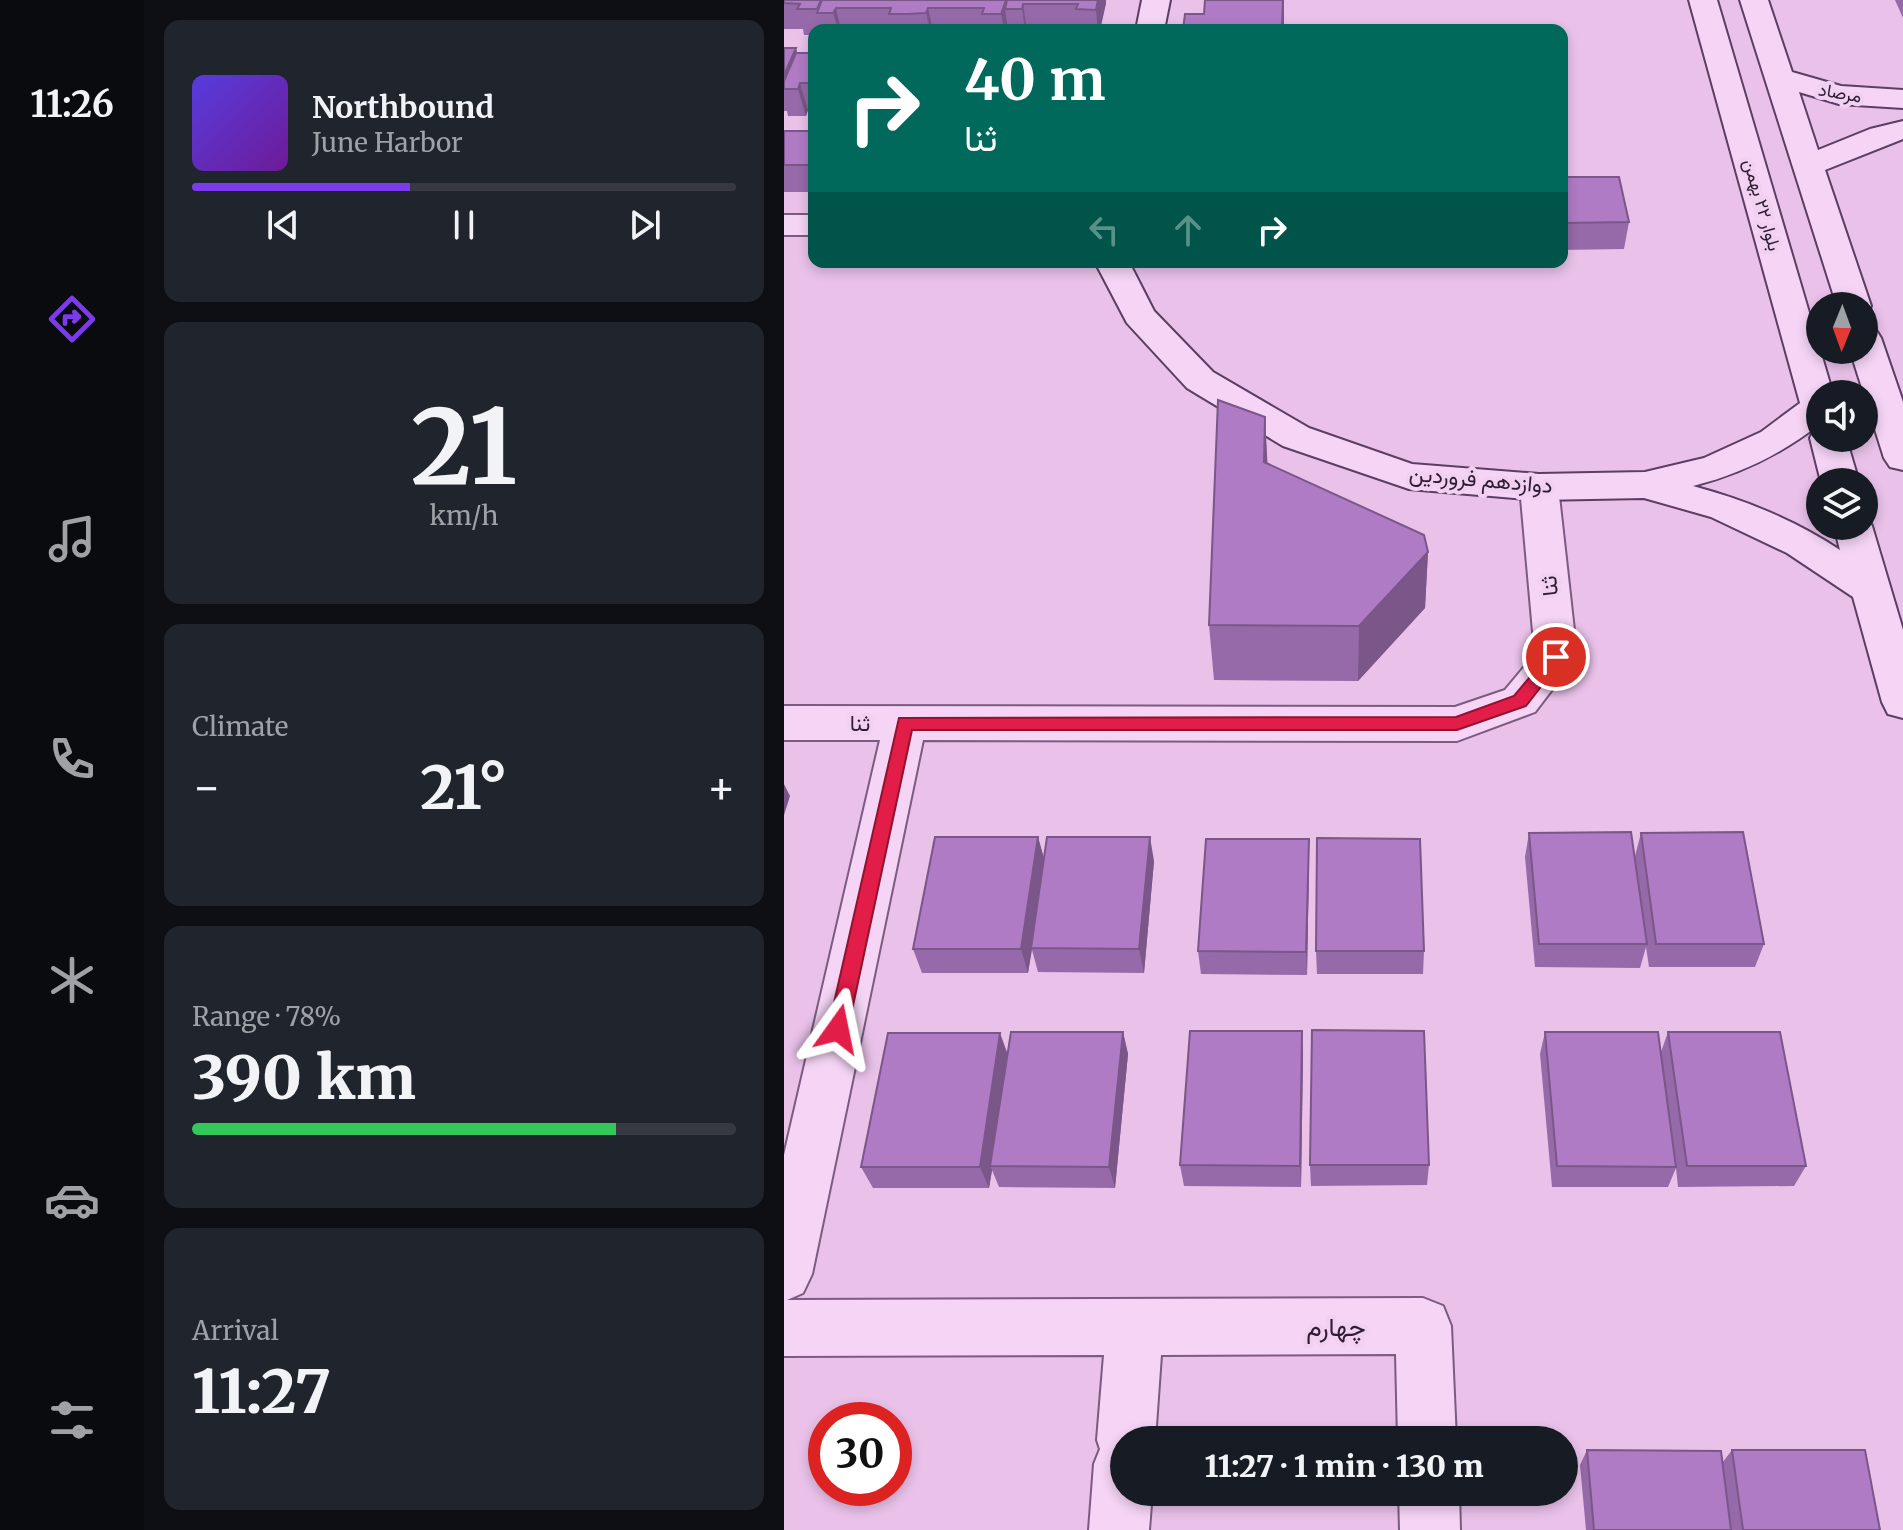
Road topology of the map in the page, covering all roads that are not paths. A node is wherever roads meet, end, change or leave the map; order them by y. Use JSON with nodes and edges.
{"nodes":[{"id":1,"x":1156,"y":0,"type":"edge"},
{"id":2,"x":1703,"y":0,"type":"edge"},
{"id":3,"x":1754,"y":0,"type":"edge"},
{"id":4,"x":1151,"y":24,"type":"edge"},
{"id":5,"x":1779,"y":77,"type":"junction"},
{"id":6,"x":1903,"y":99,"type":"edge"},
{"id":7,"x":1903,"y":130,"type":"edge"},
{"id":8,"x":1808,"y":166,"type":"junction"},
{"id":9,"x":784,"y":225,"type":"edge"},
{"id":10,"x":808,"y":225,"type":"edge"},
{"id":11,"x":1115,"y":268,"type":"edge"},
{"id":12,"x":1849,"y":292,"type":"edge"},
{"id":13,"x":1872,"y":364,"type":"edge"},
{"id":14,"x":1812,"y":380,"type":"edge"},
{"id":15,"x":1806,"y":419,"type":"edge"},
{"id":16,"x":1903,"y":458,"type":"edge"},
{"id":17,"x":1645,"y":485,"type":"junction"},
{"id":18,"x":1539,"y":487,"type":"junction"},
{"id":19,"x":1857,"y":540,"type":"edge"},
{"id":20,"x":1871,"y":589,"type":"junction"},
{"id":21,"x":1903,"y":702,"type":"edge"},
{"id":22,"x":784,"y":723,"type":"edge"},
{"id":23,"x":905,"y":723,"type":"junction"},
{"id":24,"x":784,"y":1274,"type":"edge"},
{"id":25,"x":1135,"y":1327,"type":"junction"},
{"id":26,"x":784,"y":1328,"type":"edge"},
{"id":27,"x":1127,"y":1426,"type":"edge"},
{"id":28,"x":1427,"y":1426,"type":"edge"},
{"id":29,"x":1121,"y":1506,"type":"edge"},
{"id":30,"x":1429,"y":1506,"type":"edge"},
{"id":31,"x":1119,"y":1530,"type":"edge"},
{"id":32,"x":1430,"y":1530,"type":"edge"}],
"edges":[{"from":1,"to":4,"type":"street"},
{"from":2,"to":14,"type":"street","name":"بلوار ۲۲ بهمن"},
{"from":3,"to":5,"type":"street"},
{"from":5,"to":6,"type":"street","name":"مرصاد"},
{"from":5,"to":8,"type":"street"},
{"from":7,"to":8,"type":"street"},
{"from":8,"to":12,"type":"street"},
{"from":9,"to":10,"type":"street"},
{"from":11,"to":18,"type":"street","name":"دوازدهم فروردین"},
{"from":13,"to":16,"type":"street"},
{"from":15,"to":17,"type":"street"},
{"from":17,"to":18,"type":"street","name":"دوازدهم فروردین"},
{"from":17,"to":20,"type":"street"},
{"from":18,"to":23,"type":"street","name":"ثنا"},
{"from":19,"to":20,"type":"street"},
{"from":20,"to":21,"type":"street"},
{"from":22,"to":23,"type":"street","name":"ثنا"},
{"from":23,"to":24,"type":"street"},
{"from":25,"to":26,"type":"street","name":"چهارم"},
{"from":25,"to":27,"type":"street"},
{"from":25,"to":28,"type":"street","name":"چهارم"},
{"from":29,"to":31,"type":"street"},
{"from":30,"to":32,"type":"street"}]}
